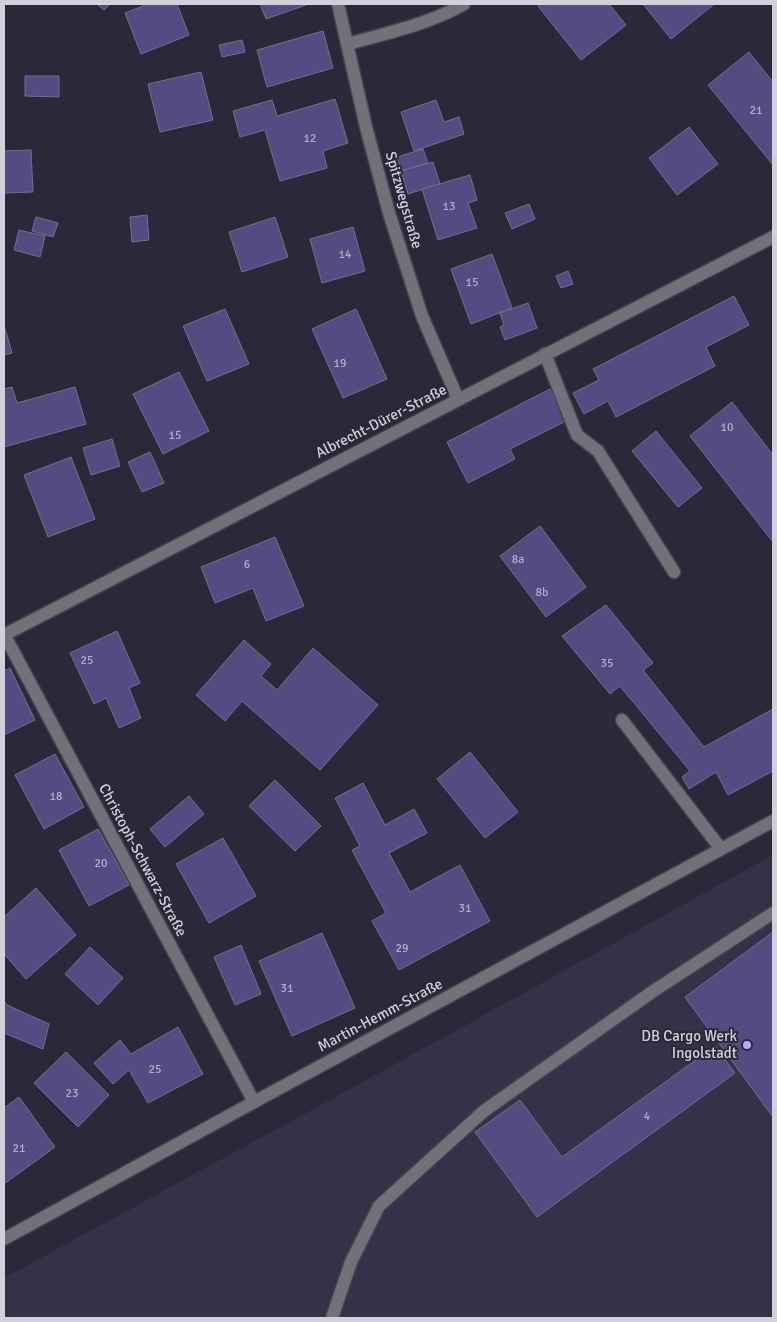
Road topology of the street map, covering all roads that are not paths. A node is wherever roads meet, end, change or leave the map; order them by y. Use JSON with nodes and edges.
{"nodes":[{"id":1,"x":338,"y":4,"type":"edge"},
{"id":2,"x":464,"y":4,"type":"edge"},
{"id":3,"x":348,"y":44,"type":"junction"},
{"id":4,"x":773,"y":237,"type":"edge"},
{"id":5,"x":545,"y":354,"type":"junction"},
{"id":6,"x":458,"y":399,"type":"junction"},
{"id":7,"x":674,"y":572,"type":"dead end"},
{"id":8,"x":4,"y":634,"type":"edge"},
{"id":9,"x":622,"y":720,"type":"dead end"},
{"id":10,"x":773,"y":821,"type":"edge"},
{"id":11,"x":721,"y":849,"type":"junction"},
{"id":12,"x":773,"y":913,"type":"edge"},
{"id":13,"x":254,"y":1102,"type":"junction"},
{"id":14,"x":6,"y":1235,"type":"edge"},
{"id":15,"x":332,"y":1318,"type":"edge"}],
"edges":[{"from":1,"to":3,"type":"street","name":"Spitzwegstraße"},
{"from":2,"to":3,"type":"street"},
{"from":3,"to":6,"type":"street","name":"Spitzwegstraße"},
{"from":4,"to":5,"type":"street","name":"Albrecht-Dürer-Straße"},
{"from":5,"to":6,"type":"street","name":"Albrecht-Dürer-Straße"},
{"from":5,"to":7,"type":"street"},
{"from":6,"to":8,"type":"street","name":"Albrecht-Dürer-Straße"},
{"from":8,"to":13,"type":"street","name":"Christoph-Schwarz-Straße"},
{"from":9,"to":11,"type":"street"},
{"from":10,"to":11,"type":"street","name":"Martin-Hemm-Straße"},
{"from":11,"to":13,"type":"street","name":"Martin-Hemm-Straße"},
{"from":12,"to":15,"type":"street"},
{"from":13,"to":14,"type":"street","name":"Martin-Hemm-Straße"}]}
